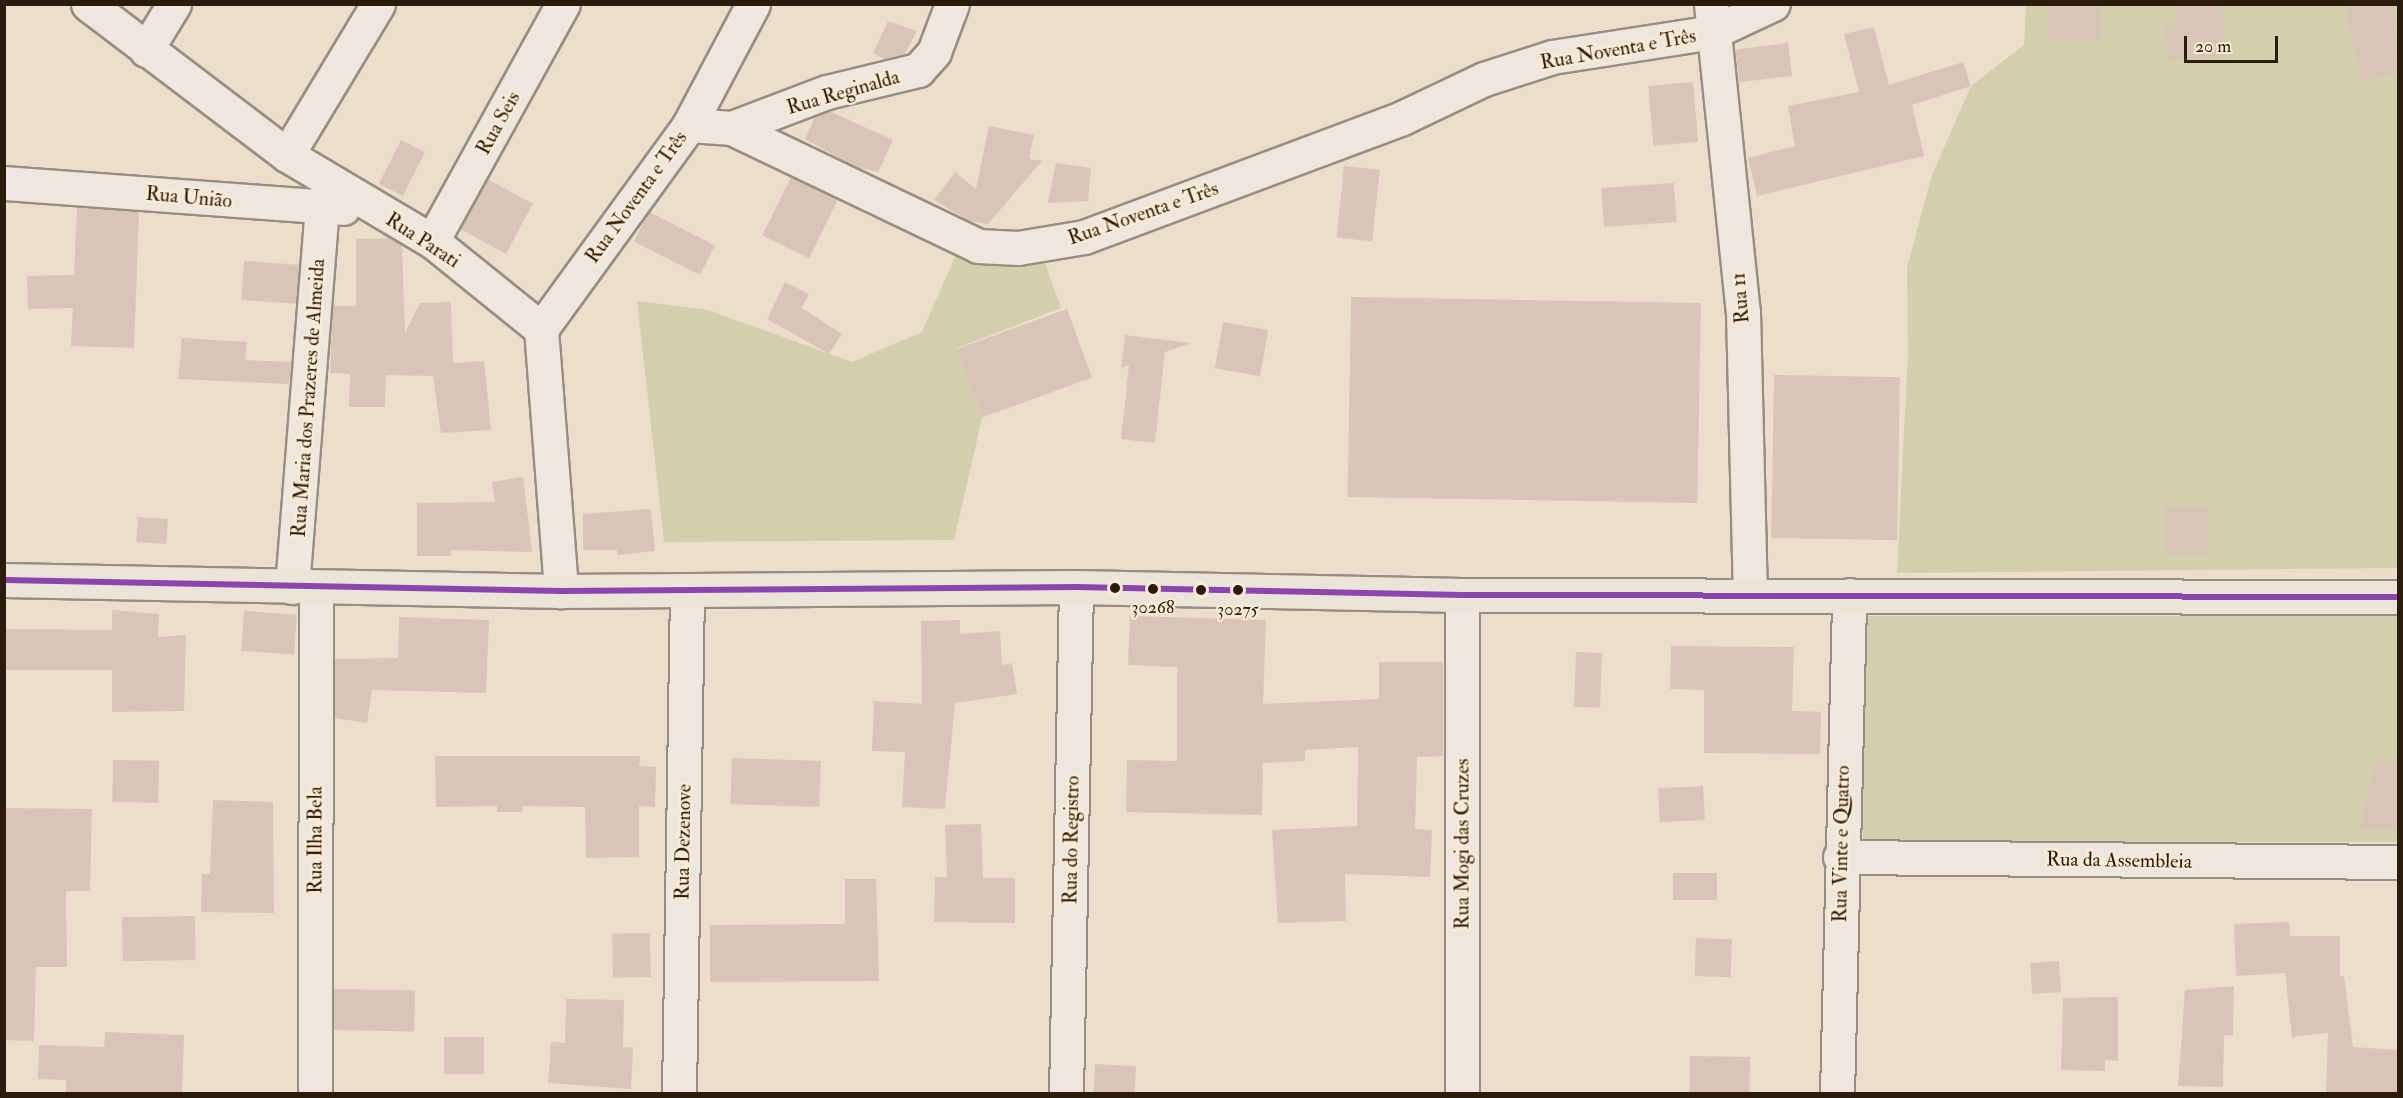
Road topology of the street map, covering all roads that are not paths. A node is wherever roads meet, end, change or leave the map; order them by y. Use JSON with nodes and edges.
{"nodes":[{"id":1,"x":88,"y":4,"type":"edge"},
{"id":2,"x":174,"y":4,"type":"edge"},
{"id":3,"x":378,"y":4,"type":"edge"},
{"id":4,"x":563,"y":4,"type":"edge"},
{"id":5,"x":753,"y":4,"type":"edge"},
{"id":6,"x":952,"y":4,"type":"edge"},
{"id":7,"x":1773,"y":4,"type":"edge"},
{"id":8,"x":1712,"y":18,"type":"edge"},
{"id":9,"x":146,"y":50,"type":"junction"},
{"id":10,"x":689,"y":125,"type":"junction"},
{"id":11,"x":732,"y":129,"type":"junction"},
{"id":12,"x":287,"y":155,"type":"junction"},
{"id":13,"x":4,"y":183,"type":"edge"},
{"id":14,"x":322,"y":208,"type":"junction"},
{"id":15,"x":374,"y":209,"type":"junction"},
{"id":16,"x":432,"y":241,"type":"junction"},
{"id":17,"x":541,"y":329,"type":"junction"},
{"id":18,"x":4,"y":580,"type":"edge"},
{"id":19,"x":304,"y":587,"type":"junction"},
{"id":20,"x":1076,"y":587,"type":"junction"},
{"id":21,"x":687,"y":590,"type":"junction"},
{"id":22,"x":561,"y":591,"type":"junction"},
{"id":23,"x":1750,"y":592,"type":"junction"},
{"id":24,"x":1462,"y":595,"type":"junction"},
{"id":25,"x":1849,"y":595,"type":"junction"},
{"id":26,"x":2398,"y":597,"type":"edge"},
{"id":27,"x":1840,"y":857,"type":"junction"},
{"id":28,"x":2398,"y":862,"type":"edge"},
{"id":29,"x":315,"y":1094,"type":"edge"},
{"id":30,"x":679,"y":1094,"type":"edge"},
{"id":31,"x":1066,"y":1094,"type":"edge"},
{"id":32,"x":1462,"y":1094,"type":"edge"},
{"id":33,"x":1837,"y":1094,"type":"edge"}],
"edges":[{"from":1,"to":9,"type":"street","name":"Rua Parati"},
{"from":2,"to":9,"type":"street"},
{"from":3,"to":12,"type":"street"},
{"from":4,"to":16,"type":"street","name":"Rua Seis"},
{"from":5,"to":10,"type":"street"},
{"from":6,"to":11,"type":"street","name":"Rua Reginalda"},
{"from":7,"to":8,"type":"street","name":"Rua Noventa e Três"},
{"from":8,"to":11,"type":"street","name":"Rua Noventa e Três"},
{"from":8,"to":23,"type":"street","name":"Rua 11"},
{"from":9,"to":12,"type":"street","name":"Rua Parati"},
{"from":10,"to":11,"type":"street","name":"Rua Noventa e Três"},
{"from":10,"to":17,"type":"street","name":"Rua Noventa e Três"},
{"from":12,"to":15,"type":"street","name":"Rua Parati"},
{"from":13,"to":14,"type":"street","name":"Rua União"},
{"from":14,"to":15,"type":"street","name":"Rua União"},
{"from":14,"to":19,"type":"street","name":"Rua Maria dos Prazeres de Almeida"},
{"from":15,"to":16,"type":"street","name":"Rua Parati"},
{"from":16,"to":17,"type":"street","name":"Rua Parati"},
{"from":17,"to":22,"type":"street"},
{"from":18,"to":19,"type":"main road"},
{"from":19,"to":22,"type":"main road"},
{"from":19,"to":29,"type":"street","name":"Rua Ilha Bela"},
{"from":20,"to":21,"type":"main road"},
{"from":20,"to":24,"type":"main road"},
{"from":20,"to":31,"type":"street","name":"Rua do Registro"},
{"from":21,"to":22,"type":"main road"},
{"from":21,"to":30,"type":"street","name":"Rua Dezenove"},
{"from":23,"to":24,"type":"main road"},
{"from":23,"to":25,"type":"main road"},
{"from":24,"to":32,"type":"street","name":"Rua Mogi das Cruzes"},
{"from":25,"to":26,"type":"main road"},
{"from":25,"to":27,"type":"street","name":"Rua Vinte e Quatro"},
{"from":27,"to":28,"type":"street","name":"Rua da Assembleia"},
{"from":27,"to":33,"type":"street","name":"Rua Vinte e Quatro"}]}
